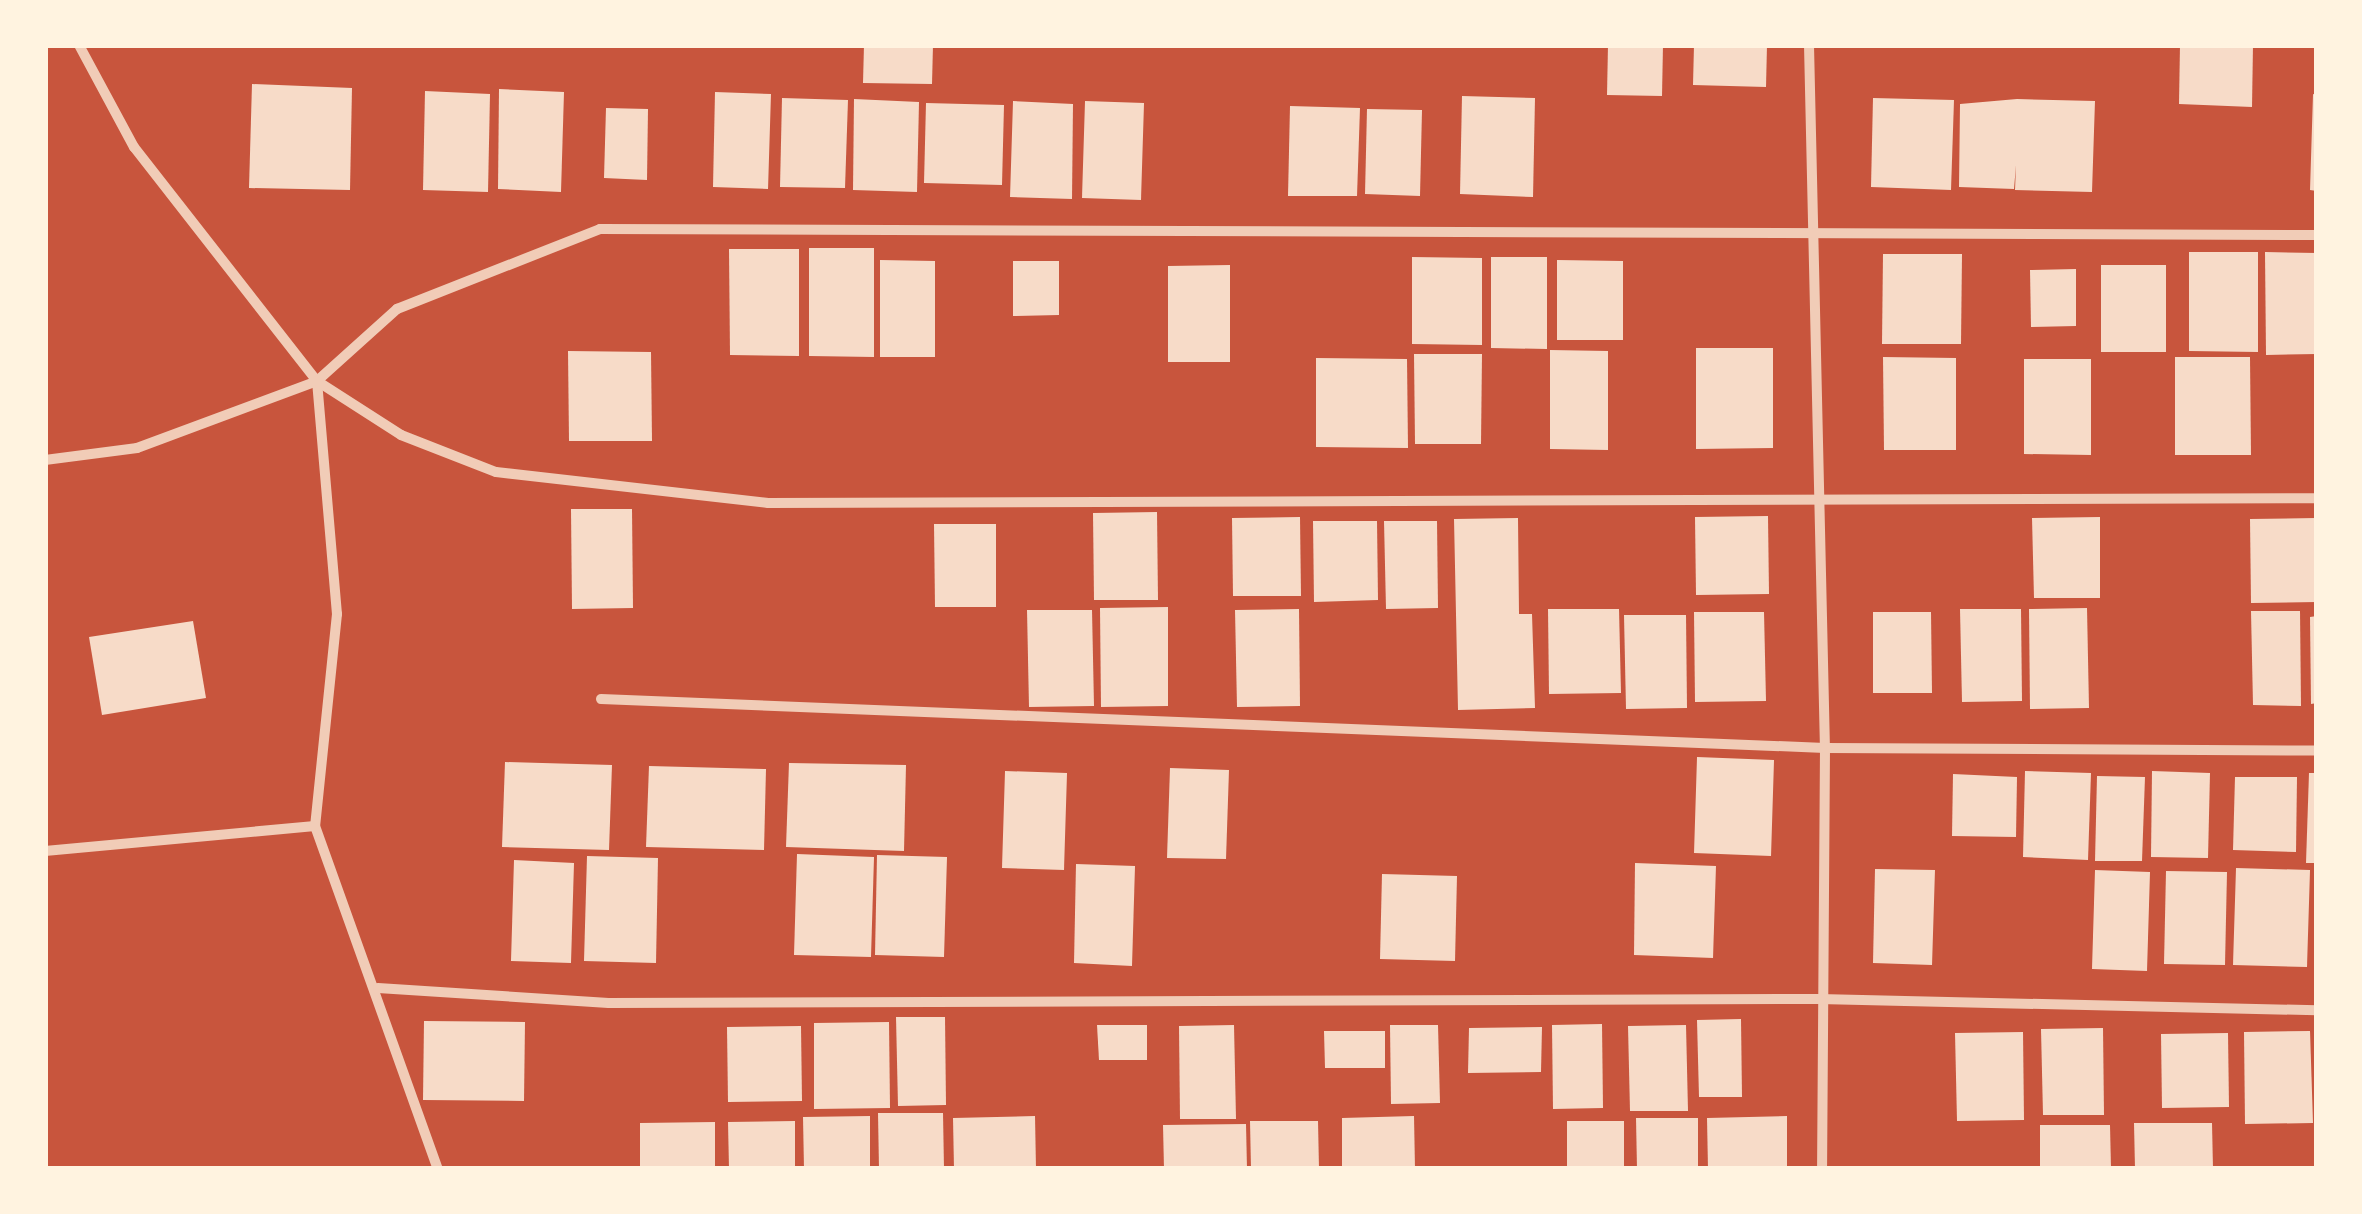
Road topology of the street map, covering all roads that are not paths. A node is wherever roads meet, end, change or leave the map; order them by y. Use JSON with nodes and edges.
{"nodes":[{"id":1,"x":79,"y":45,"type":"edge"},
{"id":2,"x":1809,"y":45,"type":"edge"},
{"id":3,"x":2317,"y":235,"type":"edge"},
{"id":4,"x":1813,"y":236,"type":"junction"},
{"id":5,"x":317,"y":381,"type":"junction"},
{"id":6,"x":45,"y":460,"type":"edge"},
{"id":7,"x":1812,"y":497,"type":"junction"},
{"id":8,"x":2317,"y":498,"type":"edge"},
{"id":9,"x":601,"y":699,"type":"dead end"},
{"id":10,"x":1824,"y":748,"type":"junction"},
{"id":11,"x":2317,"y":751,"type":"edge"},
{"id":12,"x":315,"y":826,"type":"junction"},
{"id":13,"x":45,"y":851,"type":"edge"},
{"id":14,"x":378,"y":988,"type":"junction"},
{"id":15,"x":1819,"y":999,"type":"junction"},
{"id":16,"x":2317,"y":1010,"type":"edge"},
{"id":17,"x":438,"y":1169,"type":"edge"},
{"id":18,"x":1822,"y":1169,"type":"edge"}],
"edges":[{"from":1,"to":5,"type":"street"},
{"from":2,"to":4,"type":"street"},
{"from":3,"to":4,"type":"street"},
{"from":4,"to":5,"type":"street"},
{"from":4,"to":7,"type":"street"},
{"from":5,"to":6,"type":"street"},
{"from":5,"to":7,"type":"street"},
{"from":5,"to":12,"type":"street"},
{"from":7,"to":8,"type":"street"},
{"from":7,"to":10,"type":"street"},
{"from":9,"to":10,"type":"street"},
{"from":10,"to":11,"type":"street"},
{"from":10,"to":15,"type":"street"},
{"from":12,"to":13,"type":"street"},
{"from":12,"to":14,"type":"street"},
{"from":14,"to":15,"type":"street"},
{"from":14,"to":17,"type":"street"},
{"from":15,"to":16,"type":"street"},
{"from":15,"to":18,"type":"street"}]}
